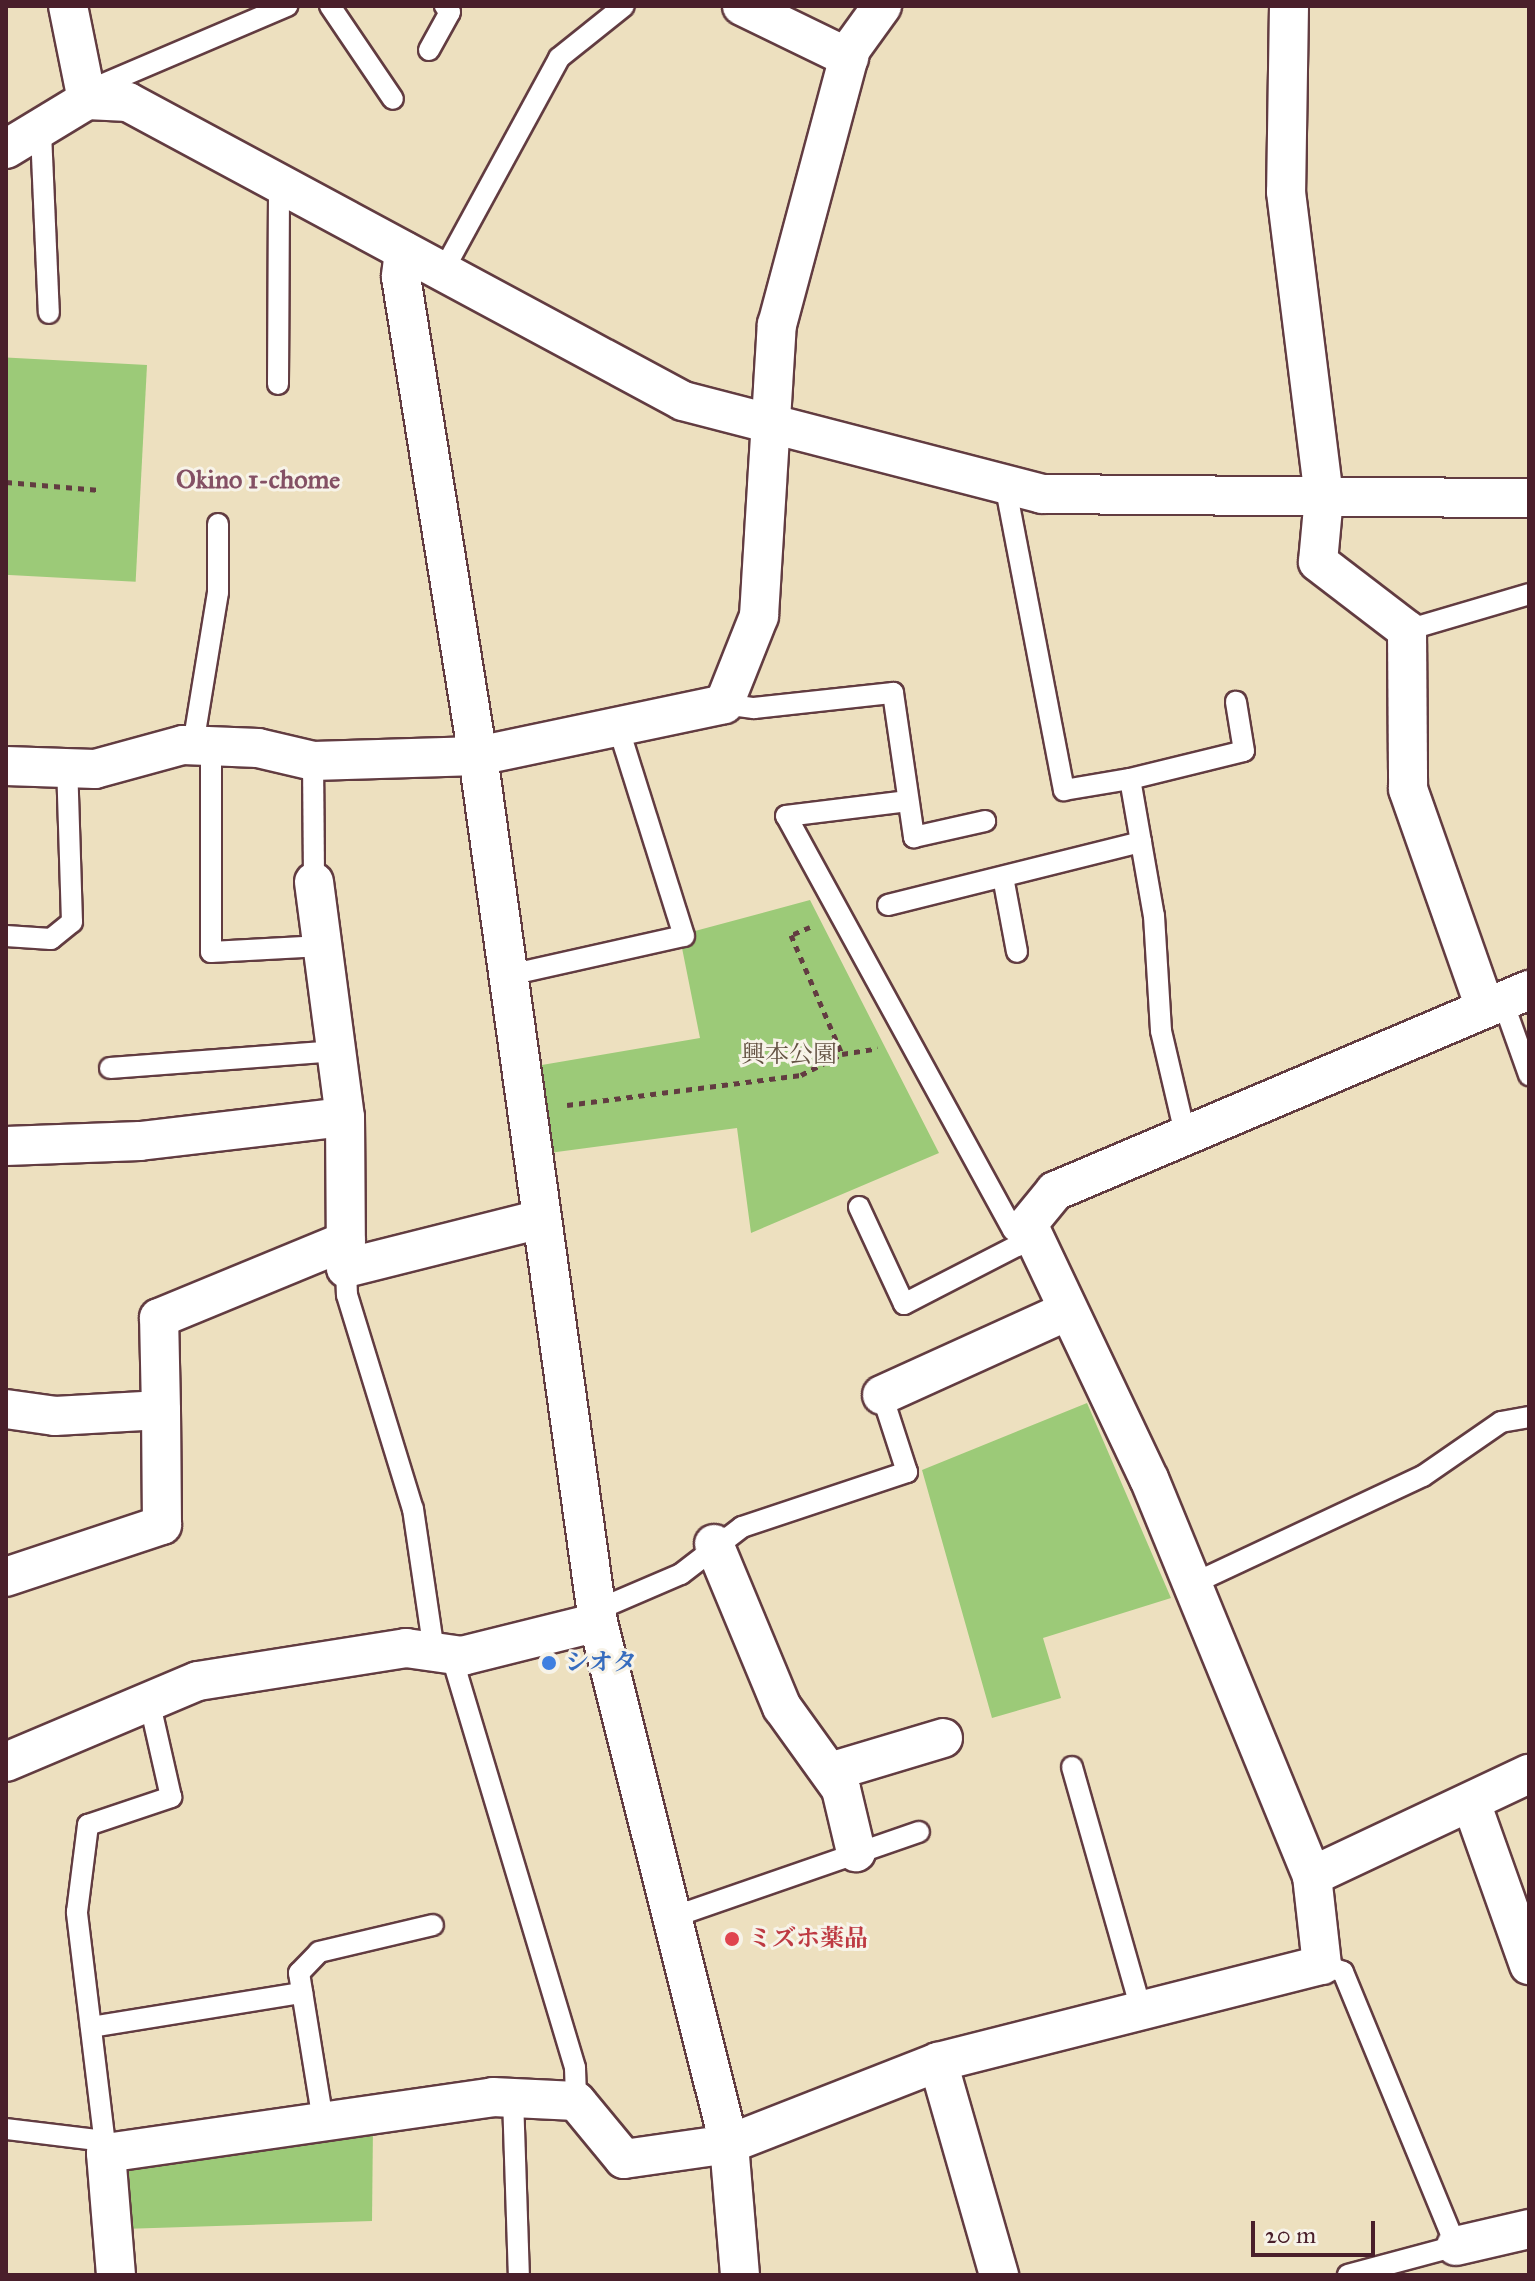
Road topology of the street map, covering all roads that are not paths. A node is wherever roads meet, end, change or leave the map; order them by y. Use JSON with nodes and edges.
{"nodes":[{"id":1,"x":68,"y":6,"type":"edge"},
{"id":2,"x":287,"y":6,"type":"edge"},
{"id":3,"x":330,"y":6,"type":"edge"},
{"id":4,"x":445,"y":6,"type":"edge"},
{"id":5,"x":624,"y":6,"type":"edge"},
{"id":6,"x":742,"y":6,"type":"edge"},
{"id":7,"x":882,"y":6,"type":"edge"},
{"id":8,"x":1289,"y":6,"type":"edge"},
{"id":9,"x":429,"y":50,"type":"dead end"},
{"id":10,"x":849,"y":58,"type":"junction"},
{"id":11,"x":86,"y":96,"type":"junction"},
{"id":12,"x":393,"y":99,"type":"dead end"},
{"id":13,"x":41,"y":133,"type":"junction"},
{"id":14,"x":6,"y":149,"type":"edge"},
{"id":15,"x":279,"y":183,"type":"junction"},
{"id":16,"x":404,"y":251,"type":"junction"},
{"id":17,"x":442,"y":273,"type":"junction"},
{"id":18,"x":49,"y":313,"type":"dead end"},
{"id":19,"x":278,"y":384,"type":"dead end"},
{"id":20,"x":768,"y":424,"type":"junction"},
{"id":21,"x":1005,"y":484,"type":"junction"},
{"id":22,"x":1324,"y":497,"type":"junction"},
{"id":23,"x":1529,"y":498,"type":"edge"},
{"id":24,"x":218,"y":524,"type":"dead end"},
{"id":25,"x":1529,"y":594,"type":"edge"},
{"id":26,"x":1407,"y":630,"type":"junction"},
{"id":27,"x":1236,"y":702,"type":"dead end"},
{"id":28,"x":724,"y":704,"type":"junction"},
{"id":29,"x":618,"y":727,"type":"junction"},
{"id":30,"x":202,"y":746,"type":"junction"},
{"id":31,"x":478,"y":756,"type":"junction"},
{"id":32,"x":313,"y":761,"type":"junction"},
{"id":33,"x":6,"y":766,"type":"edge"},
{"id":34,"x":67,"y":767,"type":"junction"},
{"id":35,"x":1130,"y":779,"type":"junction"},
{"id":36,"x":908,"y":801,"type":"junction"},
{"id":37,"x":985,"y":821,"type":"dead end"},
{"id":38,"x":1141,"y":842,"type":"junction"},
{"id":39,"x":1003,"y":877,"type":"junction"},
{"id":40,"x":314,"y":882,"type":"joint"},
{"id":41,"x":888,"y":905,"type":"dead end"},
{"id":42,"x":6,"y":936,"type":"edge"},
{"id":43,"x":322,"y":946,"type":"junction"},
{"id":44,"x":1017,"y":952,"type":"dead end"},
{"id":45,"x":509,"y":975,"type":"junction"},
{"id":46,"x":1505,"y":998,"type":"edge"},
{"id":47,"x":336,"y":1051,"type":"junction"},
{"id":48,"x":110,"y":1068,"type":"dead end"},
{"id":49,"x":1529,"y":1075,"type":"edge"},
{"id":50,"x":345,"y":1117,"type":"junction"},
{"id":51,"x":1185,"y":1133,"type":"junction"},
{"id":52,"x":6,"y":1146,"type":"edge"},
{"id":53,"x":859,"y":1207,"type":"dead end"},
{"id":54,"x":541,"y":1219,"type":"junction"},
{"id":55,"x":1027,"y":1232,"type":"junction"},
{"id":56,"x":346,"y":1255,"type":"junction"},
{"id":57,"x":1065,"y":1312,"type":"junction"},
{"id":58,"x":882,"y":1395,"type":"joint"},
{"id":59,"x":6,"y":1409,"type":"edge"},
{"id":60,"x":161,"y":1410,"type":"junction"},
{"id":61,"x":1529,"y":1417,"type":"edge"},
{"id":62,"x":714,"y":1544,"type":"junction"},
{"id":63,"x":6,"y":1577,"type":"edge"},
{"id":64,"x":1188,"y":1586,"type":"junction"},
{"id":65,"x":598,"y":1616,"type":"junction"},
{"id":66,"x":442,"y":1653,"type":"junction"},
{"id":67,"x":149,"y":1700,"type":"junction"},
{"id":68,"x":943,"y":1738,"type":"dead end"},
{"id":69,"x":6,"y":1762,"type":"edge"},
{"id":70,"x":1072,"y":1767,"type":"dead end"},
{"id":71,"x":830,"y":1772,"type":"junction"},
{"id":72,"x":1529,"y":1774,"type":"edge"},
{"id":73,"x":1472,"y":1805,"type":"junction"},
{"id":74,"x":919,"y":1832,"type":"dead end"},
{"id":75,"x":856,"y":1852,"type":"junction"},
{"id":76,"x":1312,"y":1876,"type":"junction"},
{"id":77,"x":676,"y":1916,"type":"junction"},
{"id":78,"x":433,"y":1925,"type":"dead end"},
{"id":79,"x":1322,"y":1965,"type":"junction"},
{"id":80,"x":1529,"y":1965,"type":"edge"},
{"id":81,"x":302,"y":1993,"type":"junction"},
{"id":82,"x":1142,"y":2013,"type":"junction"},
{"id":83,"x":91,"y":2027,"type":"junction"},
{"id":84,"x":938,"y":2062,"type":"junction"},
{"id":85,"x":513,"y":2098,"type":"junction"},
{"id":86,"x":576,"y":2101,"type":"junction"},
{"id":87,"x":323,"y":2121,"type":"junction"},
{"id":88,"x":6,"y":2129,"type":"edge"},
{"id":89,"x":729,"y":2144,"type":"junction"},
{"id":90,"x":106,"y":2147,"type":"junction"},
{"id":91,"x":1529,"y":2229,"type":"edge"},
{"id":92,"x":1456,"y":2246,"type":"junction"},
{"id":93,"x":116,"y":2275,"type":"edge"},
{"id":94,"x":519,"y":2275,"type":"edge"},
{"id":95,"x":740,"y":2275,"type":"edge"},
{"id":96,"x":999,"y":2275,"type":"edge"},
{"id":97,"x":1348,"y":2275,"type":"edge"}],
"edges":[{"from":1,"to":11,"type":"street"},
{"from":2,"to":11,"type":"lane"},
{"from":3,"to":12,"type":"lane"},
{"from":4,"to":9,"type":"lane"},
{"from":5,"to":17,"type":"lane"},
{"from":6,"to":10,"type":"street"},
{"from":7,"to":10,"type":"street"},
{"from":8,"to":22,"type":"street"},
{"from":10,"to":20,"type":"street"},
{"from":11,"to":13,"type":"street"},
{"from":11,"to":15,"type":"street"},
{"from":13,"to":14,"type":"street"},
{"from":13,"to":18,"type":"lane"},
{"from":15,"to":16,"type":"street"},
{"from":15,"to":19,"type":"lane"},
{"from":16,"to":17,"type":"street"},
{"from":16,"to":31,"type":"street"},
{"from":17,"to":20,"type":"street"},
{"from":20,"to":21,"type":"street"},
{"from":20,"to":28,"type":"street"},
{"from":21,"to":22,"type":"street"},
{"from":21,"to":35,"type":"lane"},
{"from":22,"to":23,"type":"street"},
{"from":22,"to":26,"type":"street"},
{"from":24,"to":30,"type":"lane"},
{"from":25,"to":26,"type":"lane"},
{"from":26,"to":46,"type":"street"},
{"from":27,"to":35,"type":"lane"},
{"from":28,"to":29,"type":"street"},
{"from":28,"to":36,"type":"lane"},
{"from":29,"to":31,"type":"street"},
{"from":29,"to":45,"type":"lane"},
{"from":30,"to":32,"type":"street"},
{"from":30,"to":34,"type":"street"},
{"from":30,"to":43,"type":"lane"},
{"from":31,"to":32,"type":"street"},
{"from":31,"to":45,"type":"street"},
{"from":32,"to":40,"type":"lane"},
{"from":33,"to":34,"type":"street"},
{"from":34,"to":42,"type":"lane"},
{"from":35,"to":38,"type":"lane"},
{"from":36,"to":37,"type":"lane"},
{"from":36,"to":55,"type":"lane"},
{"from":38,"to":39,"type":"lane"},
{"from":38,"to":51,"type":"lane"},
{"from":39,"to":41,"type":"lane"},
{"from":39,"to":44,"type":"lane"},
{"from":40,"to":43,"type":"street"},
{"from":43,"to":47,"type":"street"},
{"from":45,"to":54,"type":"street"},
{"from":46,"to":49,"type":"lane"},
{"from":46,"to":51,"type":"street"},
{"from":47,"to":48,"type":"lane"},
{"from":47,"to":50,"type":"street"},
{"from":50,"to":52,"type":"street"},
{"from":50,"to":56,"type":"street"},
{"from":51,"to":55,"type":"street"},
{"from":53,"to":55,"type":"lane"},
{"from":54,"to":56,"type":"street"},
{"from":54,"to":65,"type":"street"},
{"from":55,"to":57,"type":"street"},
{"from":56,"to":60,"type":"street"},
{"from":56,"to":66,"type":"lane"},
{"from":57,"to":58,"type":"street"},
{"from":57,"to":64,"type":"street"},
{"from":58,"to":62,"type":"lane"},
{"from":59,"to":60,"type":"street"},
{"from":60,"to":63,"type":"street"},
{"from":61,"to":64,"type":"lane"},
{"from":62,"to":65,"type":"lane"},
{"from":62,"to":71,"type":"street"},
{"from":64,"to":76,"type":"street"},
{"from":65,"to":66,"type":"street"},
{"from":65,"to":77,"type":"street"},
{"from":66,"to":67,"type":"street"},
{"from":66,"to":86,"type":"lane"},
{"from":67,"to":69,"type":"street"},
{"from":67,"to":83,"type":"lane"},
{"from":68,"to":71,"type":"street"},
{"from":70,"to":82,"type":"lane"},
{"from":71,"to":75,"type":"street"},
{"from":72,"to":73,"type":"street"},
{"from":73,"to":76,"type":"street"},
{"from":73,"to":80,"type":"street"},
{"from":74,"to":75,"type":"lane"},
{"from":75,"to":77,"type":"lane"},
{"from":76,"to":79,"type":"street"},
{"from":77,"to":89,"type":"street"},
{"from":78,"to":81,"type":"lane"},
{"from":79,"to":82,"type":"street"},
{"from":79,"to":92,"type":"lane"},
{"from":81,"to":83,"type":"lane"},
{"from":81,"to":87,"type":"lane"},
{"from":82,"to":84,"type":"street"},
{"from":83,"to":90,"type":"lane"},
{"from":84,"to":89,"type":"street"},
{"from":84,"to":96,"type":"street"},
{"from":85,"to":86,"type":"street"},
{"from":85,"to":87,"type":"street"},
{"from":85,"to":94,"type":"lane"},
{"from":86,"to":89,"type":"street"},
{"from":87,"to":90,"type":"street"},
{"from":88,"to":90,"type":"lane"},
{"from":89,"to":95,"type":"street"},
{"from":90,"to":93,"type":"street"},
{"from":91,"to":92,"type":"street"},
{"from":92,"to":97,"type":"lane"}]}
